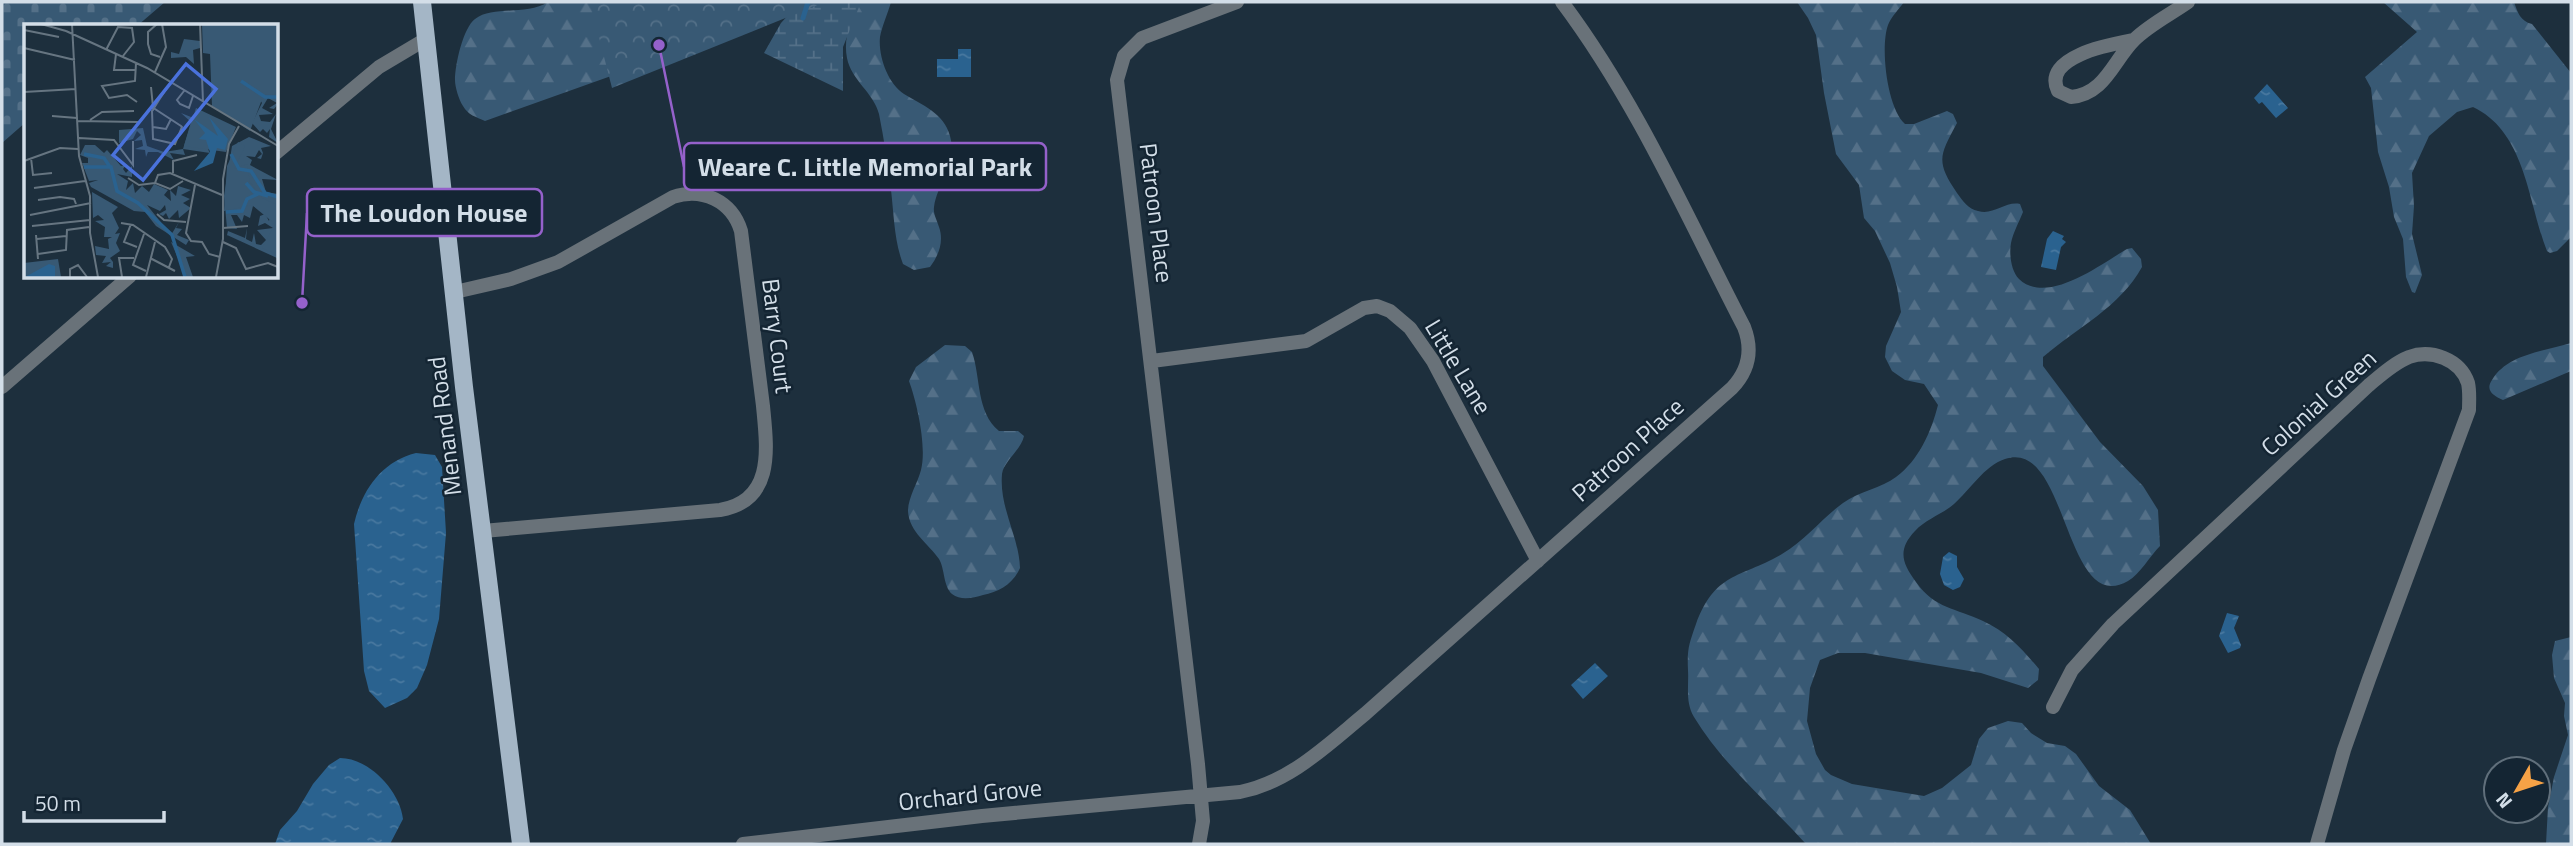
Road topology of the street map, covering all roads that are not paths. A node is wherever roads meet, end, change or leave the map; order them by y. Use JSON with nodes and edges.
{"nodes":[{"id":1,"x":422,"y":2,"type":"edge"},
{"id":2,"x":1237,"y":2,"type":"edge"},
{"id":3,"x":1562,"y":2,"type":"edge"},
{"id":4,"x":2188,"y":2,"type":"edge"},
{"id":5,"x":426,"y":39,"type":"junction"},
{"id":6,"x":2134,"y":40,"type":"junction"},
{"id":7,"x":278,"y":151,"type":"edge"},
{"id":8,"x":128,"y":278,"type":"edge"},
{"id":9,"x":455,"y":292,"type":"junction"},
{"id":10,"x":1152,"y":361,"type":"junction"},
{"id":11,"x":2,"y":387,"type":"edge"},
{"id":12,"x":483,"y":531,"type":"junction"},
{"id":13,"x":1538,"y":561,"type":"junction"},
{"id":14,"x":2053,"y":707,"type":"dead end"},
{"id":15,"x":1202,"y":794,"type":"junction"},
{"id":16,"x":521,"y":844,"type":"edge"},
{"id":17,"x":743,"y":844,"type":"edge"},
{"id":18,"x":1199,"y":844,"type":"edge"},
{"id":19,"x":2317,"y":844,"type":"edge"}],
"edges":[{"from":1,"to":5,"type":"main road","name":"Menand Road"},
{"from":2,"to":10,"type":"street","name":"Patroon Place"},
{"from":3,"to":13,"type":"street","name":"Patroon Place"},
{"from":4,"to":6,"type":"street"},
{"from":5,"to":7,"type":"street"},
{"from":5,"to":9,"type":"main road","name":"Menand Road"},
{"from":6,"to":6,"type":"street"},
{"from":8,"to":11,"type":"street"},
{"from":9,"to":12,"type":"main road","name":"Menand Road"},
{"from":9,"to":12,"type":"street","name":"Barry Court"},
{"from":10,"to":13,"type":"street","name":"Little Lane"},
{"from":10,"to":15,"type":"street","name":"Patroon Place"},
{"from":12,"to":16,"type":"main road","name":"Menand Road"},
{"from":13,"to":15,"type":"street","name":"Patroon Place"},
{"from":14,"to":19,"type":"street","name":"Colonial Green"},
{"from":15,"to":17,"type":"street","name":"Orchard Grove"},
{"from":15,"to":18,"type":"street","name":"Patroon Place"}]}
